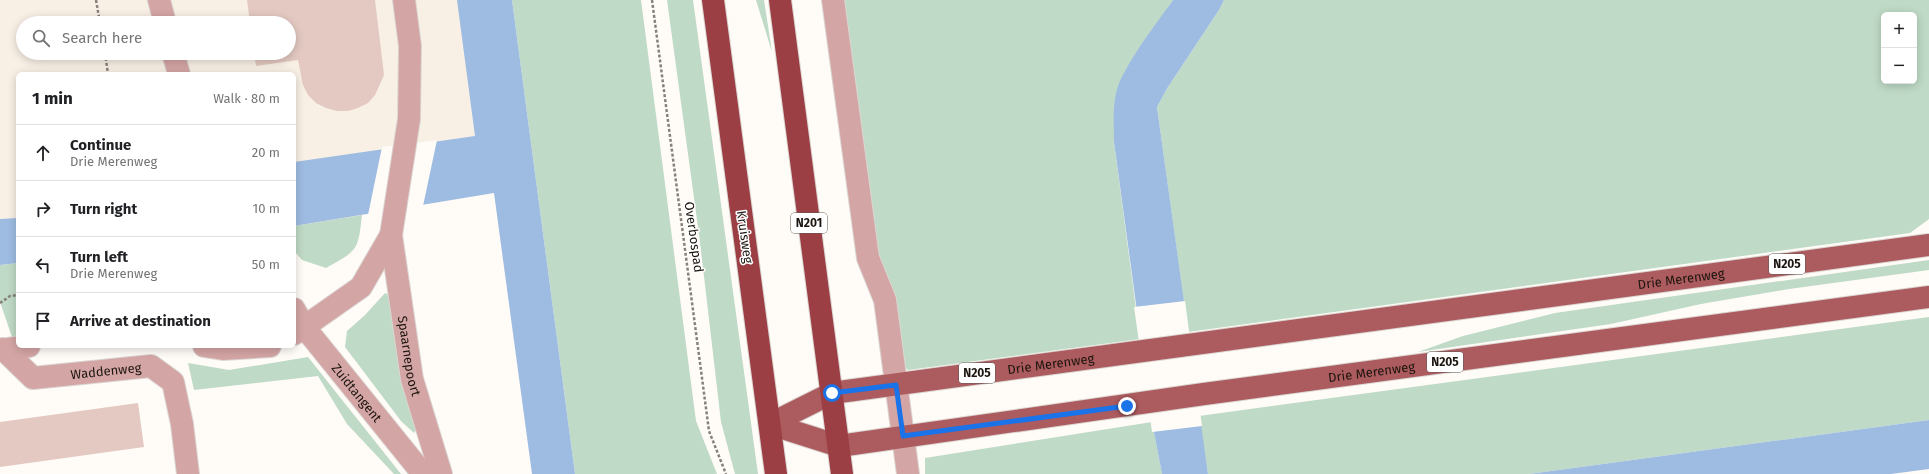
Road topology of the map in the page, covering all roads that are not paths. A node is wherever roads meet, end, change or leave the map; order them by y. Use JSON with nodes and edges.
{"nodes":[{"id":1,"x":159,"y":0,"type":"edge"},
{"id":2,"x":404,"y":0,"type":"edge"},
{"id":3,"x":713,"y":0,"type":"edge"},
{"id":4,"x":780,"y":0,"type":"edge"},
{"id":5,"x":833,"y":0,"type":"edge"},
{"id":6,"x":163,"y":16,"type":"edge"},
{"id":7,"x":175,"y":60,"type":"edge"},
{"id":8,"x":178,"y":72,"type":"edge"},
{"id":9,"x":391,"y":235,"type":"junction"},
{"id":10,"x":1929,"y":245,"type":"edge"},
{"id":11,"x":1929,"y":297,"type":"edge"},
{"id":12,"x":296,"y":318,"type":"edge"},
{"id":13,"x":299,"y":331,"type":"edge"},
{"id":14,"x":16,"y":347,"type":"edge"},
{"id":15,"x":217,"y":348,"type":"edge"},
{"id":16,"x":239,"y":348,"type":"edge"},
{"id":17,"x":1,"y":349,"type":"edge"},
{"id":18,"x":896,"y":385,"type":"junction"},
{"id":19,"x":832,"y":393,"type":"junction"},
{"id":20,"x":770,"y":424,"type":"junction"},
{"id":21,"x":903,"y":436,"type":"junction"},
{"id":22,"x":839,"y":446,"type":"junction"},
{"id":23,"x":188,"y":474,"type":"edge"},
{"id":24,"x":423,"y":474,"type":"edge"},
{"id":25,"x":441,"y":474,"type":"edge"},
{"id":26,"x":776,"y":474,"type":"edge"},
{"id":27,"x":842,"y":474,"type":"edge"},
{"id":28,"x":908,"y":474,"type":"edge"}],
"edges":[{"from":1,"to":6,"type":"street"},
{"from":2,"to":9,"type":"street","name":"Spaarnepoort"},
{"from":3,"to":20,"type":"highway","name":"Kruisweg"},
{"from":4,"to":19,"type":"highway","number":"N201"},
{"from":5,"to":18,"type":"street"},
{"from":7,"to":8,"type":"street"},
{"from":9,"to":13,"type":"street","name":"Spaarnepoort"},
{"from":9,"to":25,"type":"street","name":"Spaarnepoort"},
{"from":10,"to":18,"type":"main road","name":"Drie Merenweg","number":"N205"},
{"from":11,"to":21,"type":"main road","name":"Drie Merenweg","number":"N205"},
{"from":12,"to":13,"type":"street","name":"Zuidtangent"},
{"from":13,"to":24,"type":"street","name":"Zuidtangent"},
{"from":14,"to":17,"type":"street"},
{"from":15,"to":16,"type":"street"},
{"from":17,"to":23,"type":"street","name":"Waddenweg"},
{"from":18,"to":19,"type":"main road","name":"Drie Merenweg","number":"N205"},
{"from":18,"to":21,"type":"street"},
{"from":19,"to":20,"type":"main road","name":"Drie Merenweg","number":"N205"},
{"from":19,"to":22,"type":"highway","number":"N201"},
{"from":20,"to":22,"type":"main road","name":"Drie Merenweg","number":"N205"},
{"from":20,"to":26,"type":"highway","name":"Kruisweg"},
{"from":21,"to":22,"type":"main road","name":"Drie Merenweg","number":"N205"},
{"from":21,"to":28,"type":"street"},
{"from":22,"to":27,"type":"highway","number":"N201"}]}
